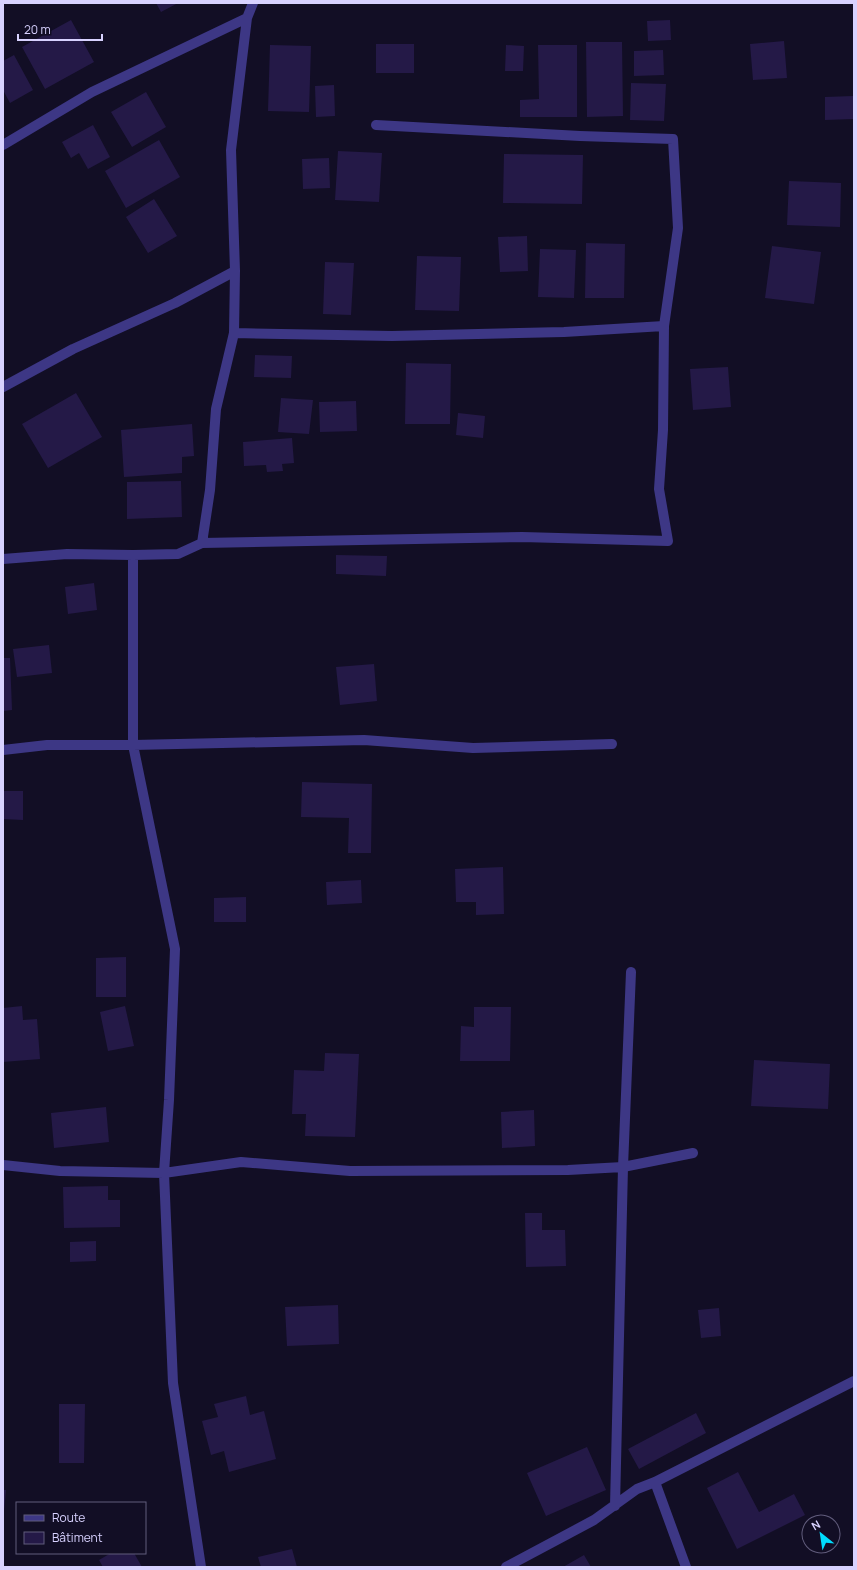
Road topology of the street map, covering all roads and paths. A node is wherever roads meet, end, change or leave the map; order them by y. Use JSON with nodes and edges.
{"nodes":[{"id":1,"x":253,"y":3,"type":"edge"},
{"id":2,"x":247,"y":18,"type":"junction"},
{"id":3,"x":376,"y":124,"type":"dead end"},
{"id":4,"x":3,"y":145,"type":"edge"},
{"id":5,"x":235,"y":271,"type":"junction"},
{"id":6,"x":664,"y":326,"type":"junction"},
{"id":7,"x":234,"y":333,"type":"junction"},
{"id":8,"x":3,"y":387,"type":"edge"},
{"id":9,"x":202,"y":543,"type":"junction"},
{"id":10,"x":133,"y":555,"type":"junction"},
{"id":11,"x":3,"y":560,"type":"edge"},
{"id":12,"x":612,"y":744,"type":"dead end"},
{"id":13,"x":133,"y":745,"type":"junction"},
{"id":14,"x":3,"y":750,"type":"edge"},
{"id":15,"x":631,"y":972,"type":"dead end"},
{"id":16,"x":693,"y":1153,"type":"dead end"},
{"id":17,"x":3,"y":1165,"type":"edge"},
{"id":18,"x":623,"y":1167,"type":"junction"},
{"id":19,"x":164,"y":1173,"type":"junction"},
{"id":20,"x":854,"y":1381,"type":"edge"},
{"id":21,"x":655,"y":1482,"type":"junction"},
{"id":22,"x":615,"y":1506,"type":"junction"},
{"id":23,"x":201,"y":1567,"type":"edge"},
{"id":24,"x":506,"y":1567,"type":"edge"},
{"id":25,"x":686,"y":1567,"type":"edge"}],
"edges":[{"from":1,"to":2,"type":"street"},
{"from":2,"to":4,"type":"street"},
{"from":2,"to":5,"type":"street"},
{"from":3,"to":6,"type":"street"},
{"from":5,"to":7,"type":"street"},
{"from":5,"to":8,"type":"street"},
{"from":6,"to":7,"type":"street"},
{"from":6,"to":9,"type":"street"},
{"from":7,"to":9,"type":"street"},
{"from":9,"to":10,"type":"street"},
{"from":10,"to":11,"type":"street"},
{"from":10,"to":13,"type":"street"},
{"from":12,"to":13,"type":"street"},
{"from":13,"to":14,"type":"street"},
{"from":13,"to":19,"type":"street"},
{"from":15,"to":18,"type":"street"},
{"from":16,"to":18,"type":"street"},
{"from":17,"to":19,"type":"street"},
{"from":18,"to":19,"type":"street"},
{"from":18,"to":22,"type":"street"},
{"from":19,"to":23,"type":"street"},
{"from":20,"to":21,"type":"street"},
{"from":21,"to":22,"type":"street"},
{"from":21,"to":25,"type":"street"},
{"from":22,"to":24,"type":"street"}]}
